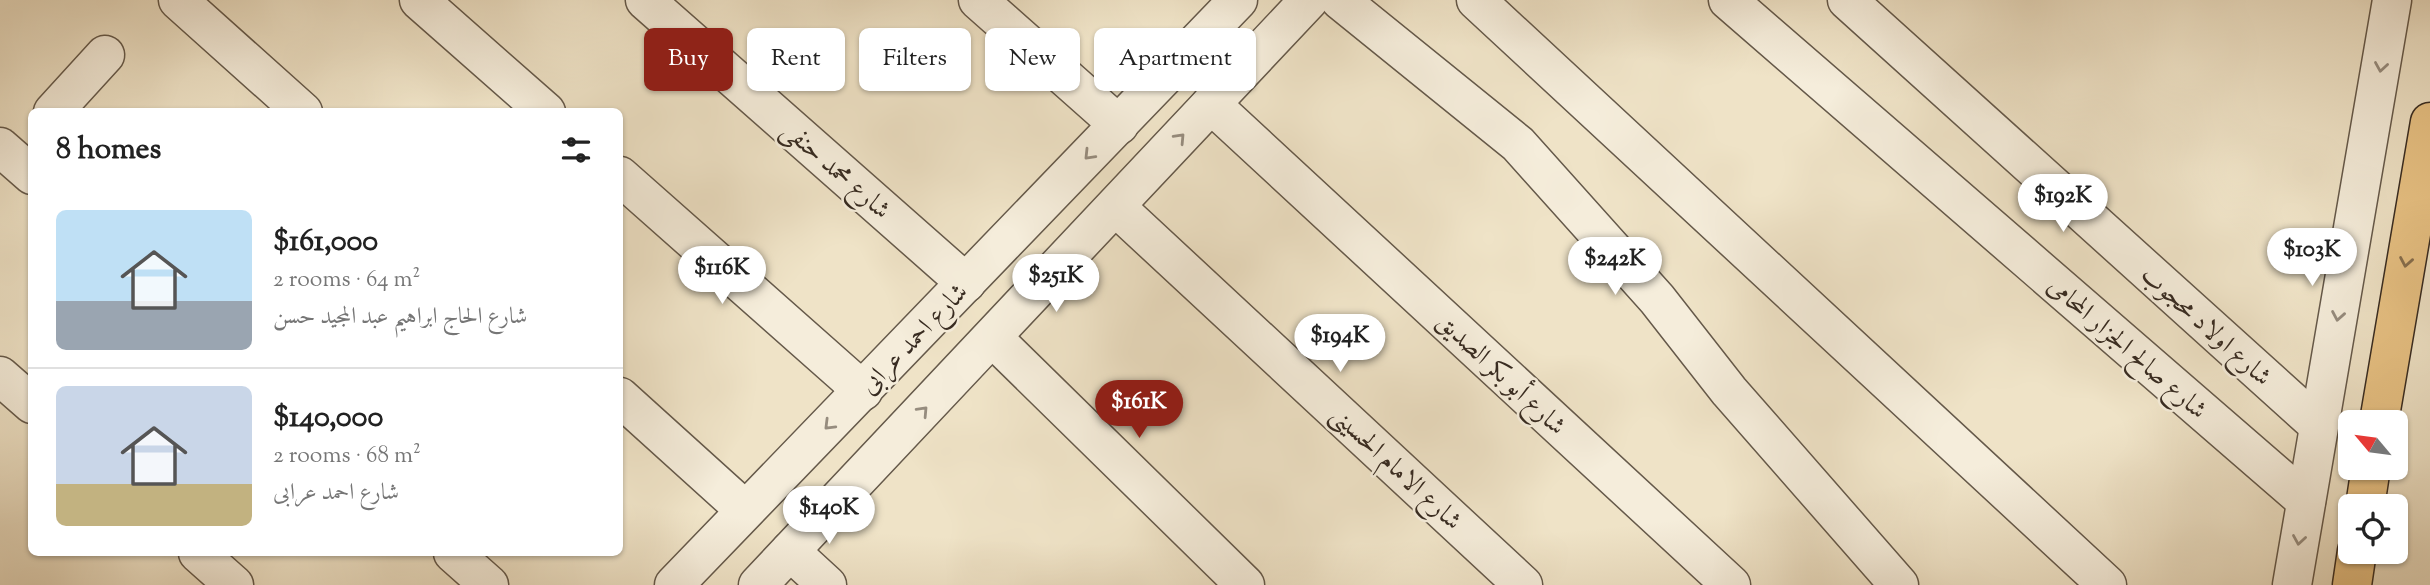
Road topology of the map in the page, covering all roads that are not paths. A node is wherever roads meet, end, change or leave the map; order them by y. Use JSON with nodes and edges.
{"nodes":[{"id":1,"x":178,"y":0,"type":"edge"},
{"id":2,"x":419,"y":0,"type":"edge"},
{"id":3,"x":645,"y":0,"type":"edge"},
{"id":4,"x":978,"y":0,"type":"edge"},
{"id":5,"x":1309,"y":0,"type":"edge"},
{"id":6,"x":1340,"y":0,"type":"edge"},
{"id":7,"x":1476,"y":0,"type":"edge"},
{"id":8,"x":1728,"y":0,"type":"edge"},
{"id":9,"x":1847,"y":0,"type":"edge"},
{"id":10,"x":2392,"y":0,"type":"edge"},
{"id":11,"x":1233,"y":2,"type":"edge"},
{"id":12,"x":105,"y":55,"type":"dead end"},
{"id":13,"x":1211,"y":104,"type":"junction"},
{"id":14,"x":57,"y":108,"type":"edge"},
{"id":15,"x":299,"y":108,"type":"edge"},
{"id":16,"x":541,"y":108,"type":"edge"},
{"id":17,"x":2430,"y":122,"type":"edge"},
{"id":18,"x":1119,"y":125,"type":"junction"},
{"id":19,"x":623,"y":179,"type":"edge"},
{"id":20,"x":1116,"y":207,"type":"junction"},
{"id":21,"x":966,"y":283,"type":"junction"},
{"id":22,"x":993,"y":338,"type":"junction"},
{"id":23,"x":0,"y":376,"type":"edge"},
{"id":24,"x":863,"y":391,"type":"junction"},
{"id":25,"x":28,"y":400,"type":"edge"},
{"id":26,"x":623,"y":400,"type":"edge"},
{"id":27,"x":2381,"y":410,"type":"edge"},
{"id":28,"x":2318,"y":425,"type":"junction"},
{"id":29,"x":2306,"y":501,"type":"junction"},
{"id":30,"x":745,"y":510,"type":"junction"},
{"id":31,"x":790,"y":551,"type":"junction"},
{"id":32,"x":201,"y":556,"type":"edge"},
{"id":33,"x":456,"y":556,"type":"edge"},
{"id":34,"x":2355,"y":564,"type":"edge"},
{"id":35,"x":234,"y":585,"type":"edge"},
{"id":36,"x":489,"y":585,"type":"edge"},
{"id":37,"x":674,"y":585,"type":"edge"},
{"id":38,"x":758,"y":585,"type":"edge"},
{"id":39,"x":827,"y":585,"type":"edge"},
{"id":40,"x":1245,"y":585,"type":"edge"},
{"id":41,"x":1523,"y":585,"type":"edge"},
{"id":42,"x":1731,"y":585,"type":"edge"},
{"id":43,"x":1899,"y":585,"type":"edge"},
{"id":44,"x":2107,"y":585,"type":"edge"},
{"id":45,"x":2292,"y":585,"type":"edge"},
{"id":46,"x":2352,"y":585,"type":"edge"}],
"edges":[{"from":1,"to":15,"type":"street"},
{"from":2,"to":16,"type":"street"},
{"from":3,"to":21,"type":"street","name":"شارع محمد حنفى"},
{"from":4,"to":18,"type":"street"},
{"from":5,"to":13,"type":"street"},
{"from":6,"to":43,"type":"street"},
{"from":7,"to":44,"type":"street"},
{"from":8,"to":29,"type":"street","name":"شارع صالح الجزار المحامى"},
{"from":9,"to":28,"type":"street","name":"شارع اولاد محجوب"},
{"from":10,"to":28,"type":"street","one_way":true},
{"from":11,"to":18,"type":"street","name":"شارع احمد عرابى"},
{"from":12,"to":14,"type":"street"},
{"from":20,"to":13,"type":"street","one_way":true},
{"from":13,"to":42,"type":"street","name":"شارع أبو بكر الصديق"},
{"from":17,"to":27,"type":"highway","one_way":true},
{"from":18,"to":21,"type":"street","name":"شارع احمد عرابى","one_way":true},
{"from":19,"to":24,"type":"street"},
{"from":20,"to":22,"type":"street"},
{"from":20,"to":41,"type":"street","name":"شارع الامام الحسينى"},
{"from":21,"to":24,"type":"street","name":"شارع احمد عرابى"},
{"from":31,"to":22,"type":"street","one_way":true},
{"from":22,"to":40,"type":"street"},
{"from":23,"to":25,"type":"street"},
{"from":24,"to":30,"type":"street","name":"شارع احمد عرابى","one_way":true},
{"from":26,"to":30,"type":"street"},
{"from":28,"to":29,"type":"street"},
{"from":29,"to":45,"type":"street","one_way":true},
{"from":30,"to":37,"type":"street","name":"شارع احمد عرابى"},
{"from":31,"to":38,"type":"street"},
{"from":31,"to":39,"type":"street"},
{"from":32,"to":35,"type":"street"},
{"from":33,"to":36,"type":"street"},
{"from":34,"to":46,"type":"highway"}]}
